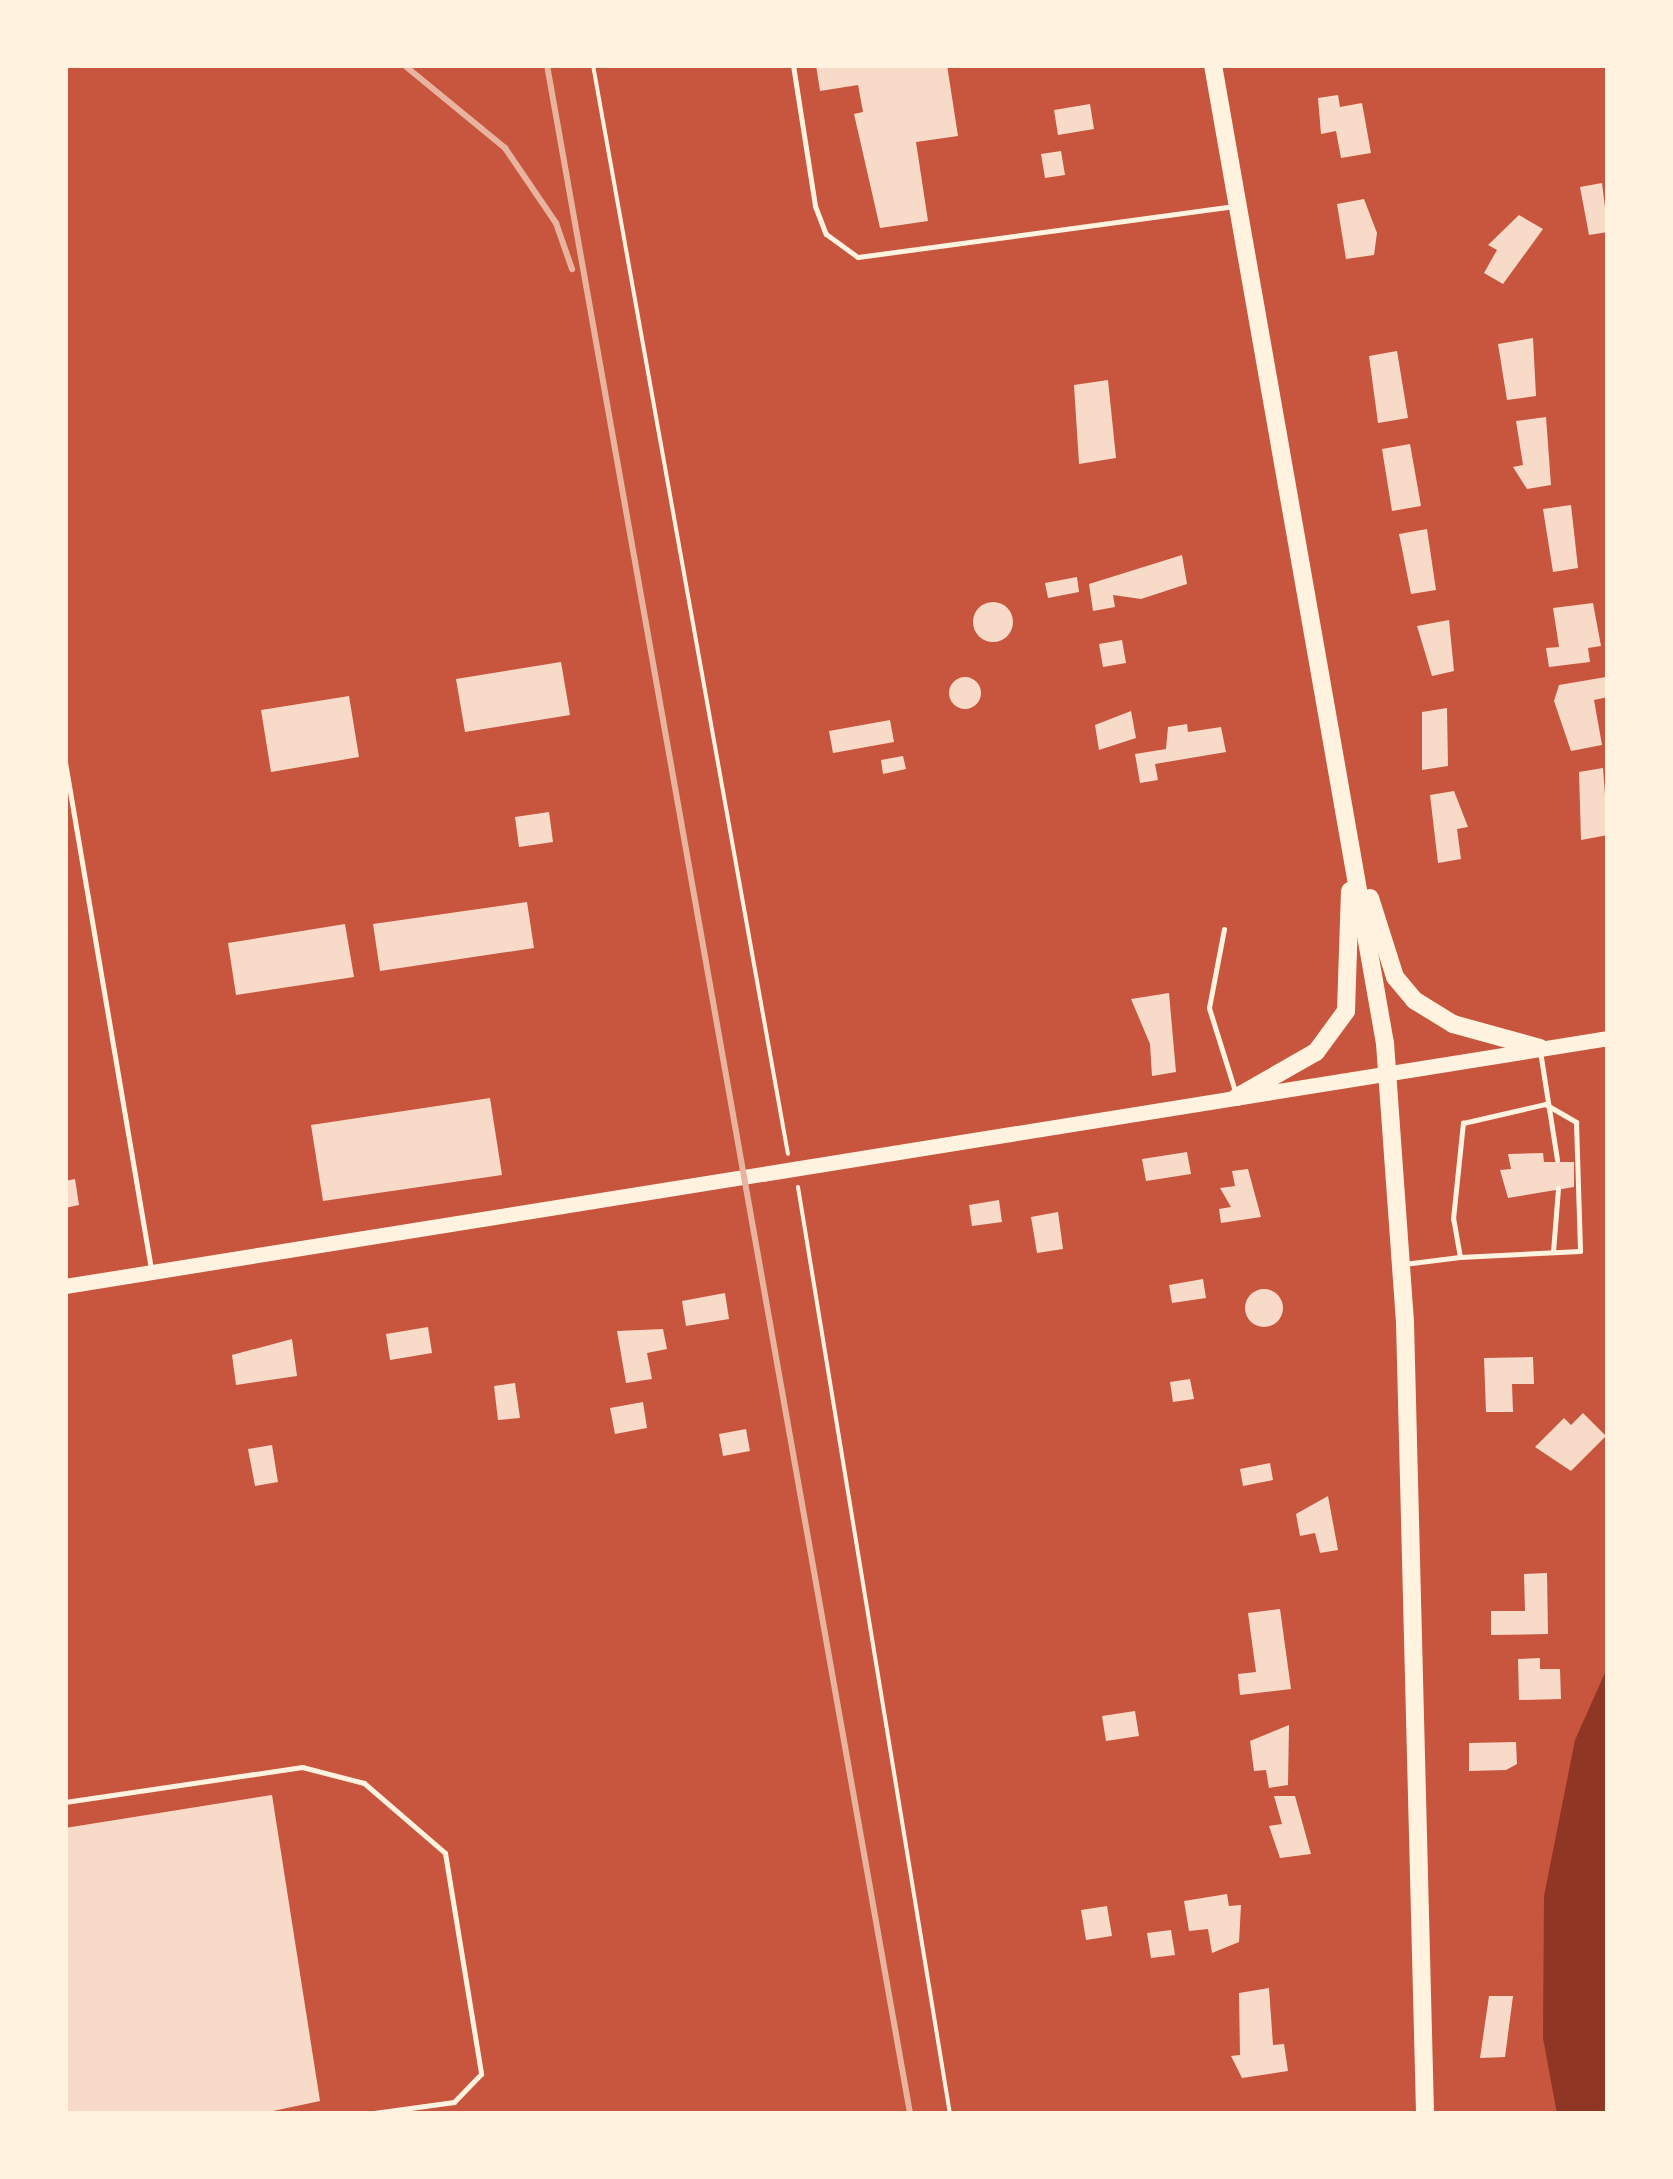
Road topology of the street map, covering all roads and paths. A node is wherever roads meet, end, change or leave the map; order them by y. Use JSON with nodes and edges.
{"nodes":[{"id":1,"x":592,"y":65,"type":"edge"},
{"id":2,"x":793,"y":65,"type":"edge"},
{"id":3,"x":1213,"y":65,"type":"edge"},
{"id":4,"x":1238,"y":206,"type":"junction"},
{"id":5,"x":65,"y":762,"type":"edge"},
{"id":6,"x":1348,"y":826,"type":"junction"},
{"id":7,"x":1224,"y":928,"type":"dead end"},
{"id":8,"x":1608,"y":1038,"type":"edge"},
{"id":9,"x":1540,"y":1048,"type":"junction"},
{"id":10,"x":1388,"y":1073,"type":"junction"},
{"id":11,"x":1237,"y":1097,"type":"junction"},
{"id":12,"x":1545,"y":1104,"type":"junction"},
{"id":13,"x":1557,"y":1160,"type":"dead end"},
{"id":14,"x":792,"y":1167,"type":"junction"},
{"id":15,"x":1558,"y":1188,"type":"dead end"},
{"id":16,"x":1552,"y":1252,"type":"junction"},
{"id":17,"x":1460,"y":1258,"type":"junction"},
{"id":18,"x":1402,"y":1264,"type":"junction"},
{"id":19,"x":152,"y":1272,"type":"junction"},
{"id":20,"x":65,"y":1286,"type":"edge"},
{"id":21,"x":65,"y":1802,"type":"edge"},
{"id":22,"x":367,"y":2114,"type":"edge"},
{"id":23,"x":950,"y":2114,"type":"edge"},
{"id":24,"x":1425,"y":2114,"type":"edge"}],
"edges":[{"from":1,"to":14,"type":"path"},
{"from":2,"to":4,"type":"lane"},
{"from":3,"to":4,"type":"main road"},
{"from":4,"to":6,"type":"main road"},
{"from":5,"to":19,"type":"lane"},
{"from":6,"to":9,"type":"main road"},
{"from":6,"to":10,"type":"main road"},
{"from":6,"to":11,"type":"main road"},
{"from":7,"to":11,"type":"lane"},
{"from":8,"to":9,"type":"main road"},
{"from":9,"to":10,"type":"main road"},
{"from":9,"to":12,"type":"lane"},
{"from":10,"to":11,"type":"main road"},
{"from":10,"to":18,"type":"main road"},
{"from":11,"to":14,"type":"main road"},
{"from":12,"to":13,"type":"lane"},
{"from":12,"to":16,"type":"lane"},
{"from":12,"to":17,"type":"lane"},
{"from":14,"to":19,"type":"main road"},
{"from":14,"to":23,"type":"path"},
{"from":15,"to":16,"type":"lane"},
{"from":16,"to":17,"type":"lane"},
{"from":17,"to":18,"type":"lane"},
{"from":18,"to":24,"type":"main road"},
{"from":19,"to":20,"type":"main road"},
{"from":21,"to":22,"type":"lane"}]}
